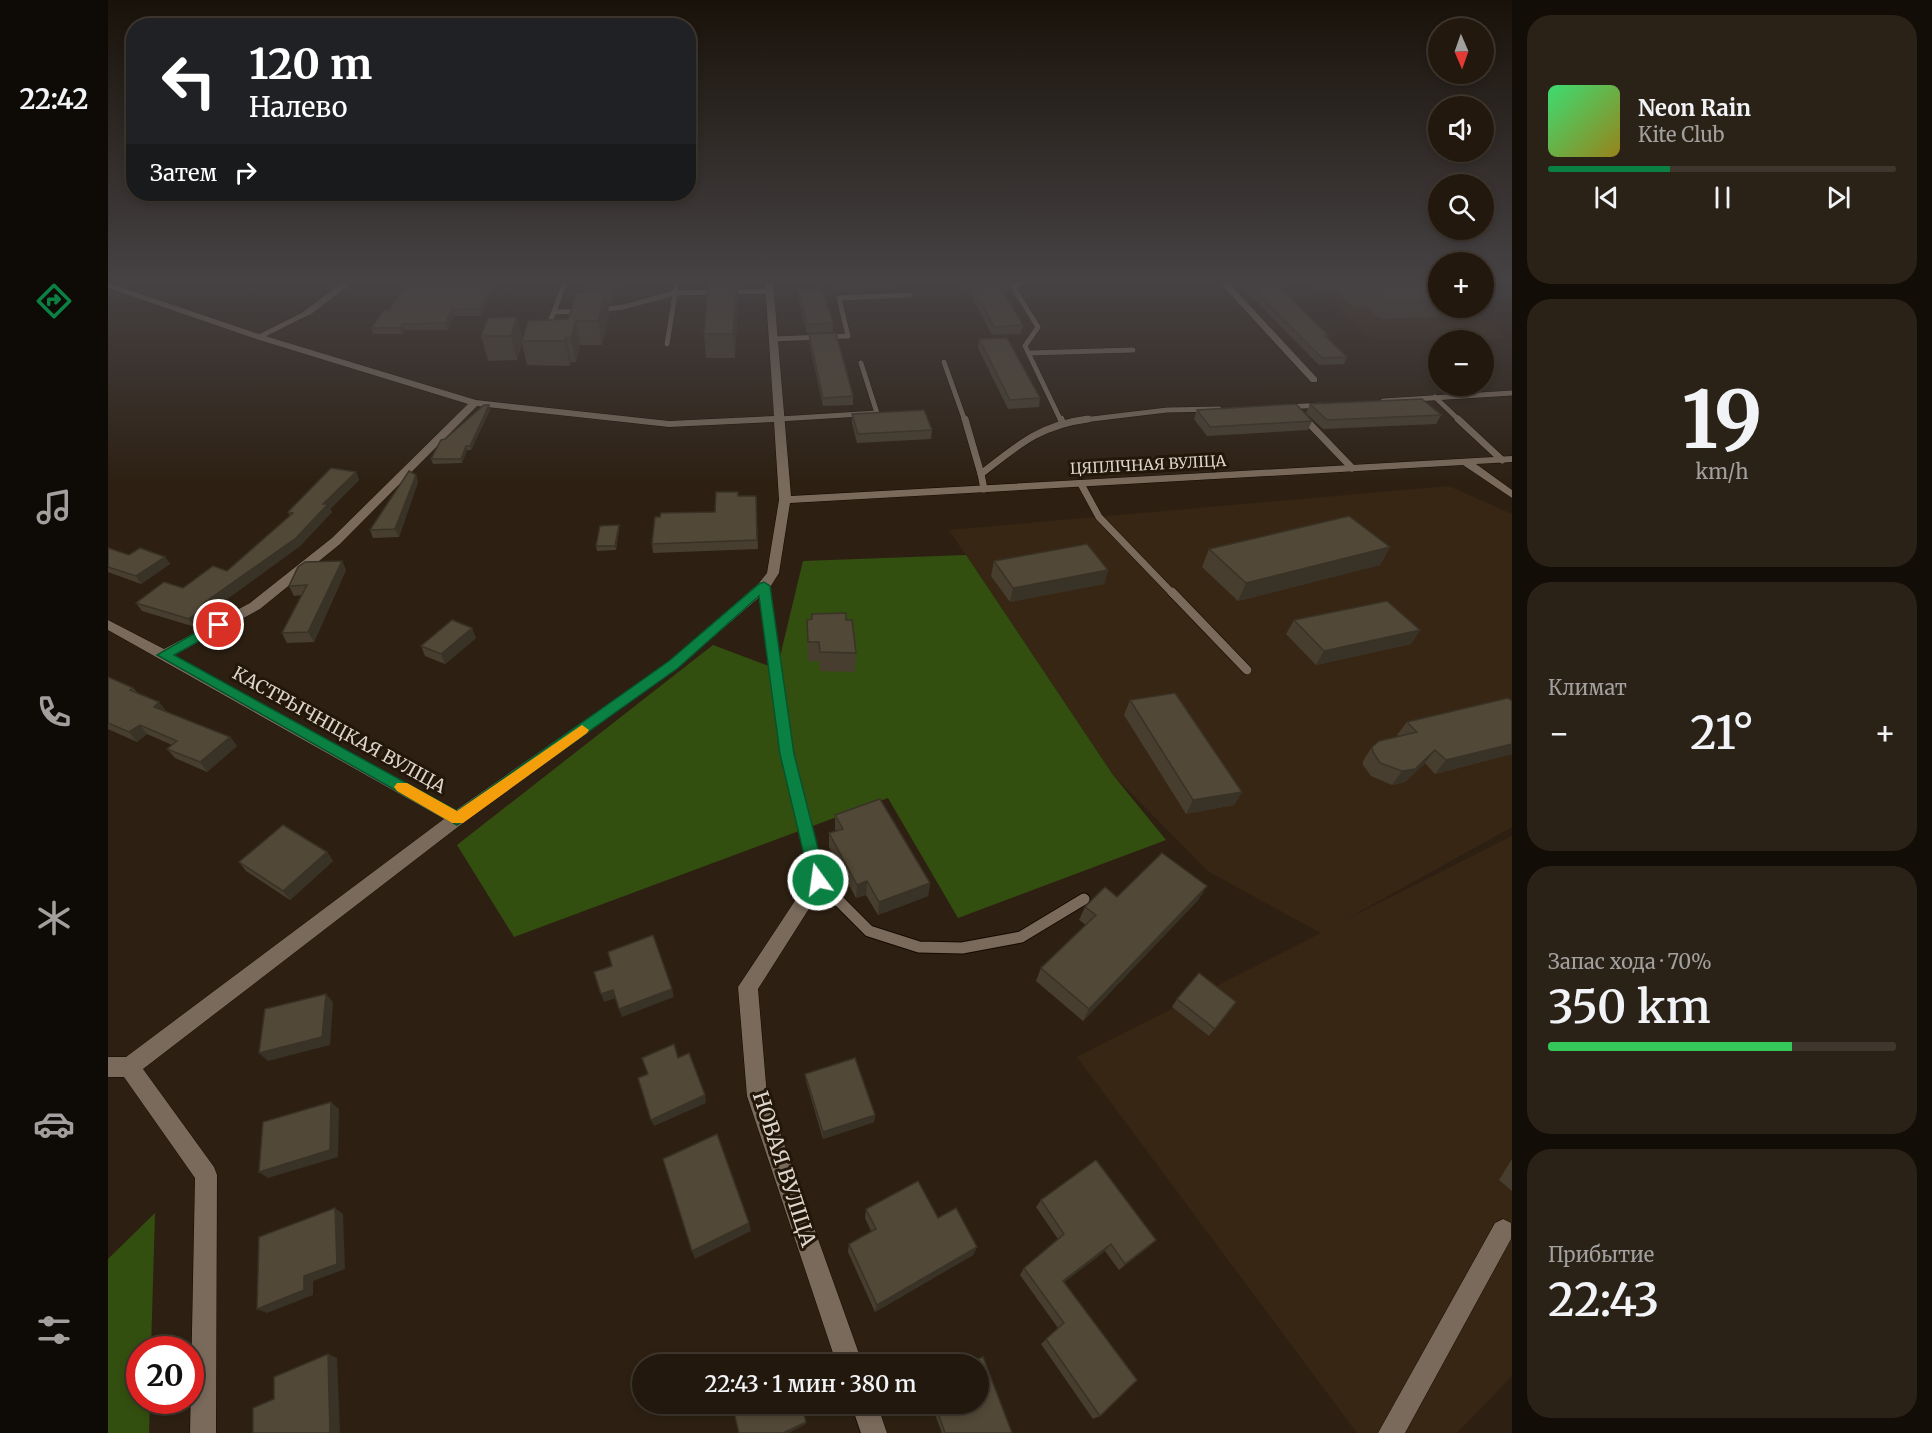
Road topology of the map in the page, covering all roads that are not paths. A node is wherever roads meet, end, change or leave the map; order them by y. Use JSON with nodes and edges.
{"nodes":[{"id":1,"x":298,"y":349,"type":"edge"},
{"id":2,"x":774,"y":349,"type":"edge"},
{"id":3,"x":1027,"y":349,"type":"edge"},
{"id":4,"x":1285,"y":349,"type":"edge"},
{"id":5,"x":1133,"y":350,"type":"dead end"},
{"id":6,"x":1029,"y":353,"type":"junction"},
{"id":7,"x":944,"y":362,"type":"dead end"},
{"id":8,"x":861,"y":363,"type":"dead end"},
{"id":9,"x":1314,"y":380,"type":"dead end"},
{"id":10,"x":1512,"y":393,"type":"edge"},
{"id":11,"x":1435,"y":397,"type":"junction"},
{"id":12,"x":1377,"y":401,"type":"edge"},
{"id":13,"x":475,"y":403,"type":"junction"},
{"id":14,"x":1329,"y":405,"type":"edge"},
{"id":15,"x":1283,"y":407,"type":"edge"},
{"id":16,"x":1294,"y":407,"type":"junction"},
{"id":17,"x":1225,"y":409,"type":"edge"},
{"id":18,"x":779,"y":419,"type":"junction"},
{"id":19,"x":1062,"y":422,"type":"junction"},
{"id":20,"x":1507,"y":459,"type":"edge"},
{"id":21,"x":1466,"y":462,"type":"junction"},
{"id":22,"x":1352,"y":468,"type":"junction"},
{"id":23,"x":981,"y":474,"type":"junction"},
{"id":24,"x":1081,"y":484,"type":"junction"},
{"id":25,"x":984,"y":489,"type":"junction"},
{"id":26,"x":1512,"y":495,"type":"edge"},
{"id":27,"x":785,"y":500,"type":"junction"},
{"id":28,"x":764,"y":586,"type":"junction"},
{"id":29,"x":108,"y":624,"type":"edge"},
{"id":30,"x":164,"y":655,"type":"junction"},
{"id":31,"x":1247,"y":670,"type":"dead end"},
{"id":32,"x":457,"y":818,"type":"junction"},
{"id":33,"x":818,"y":880,"type":"junction"},
{"id":34,"x":1084,"y":899,"type":"dead end"},
{"id":35,"x":119,"y":1067,"type":"edge"},
{"id":36,"x":1503,"y":1231,"type":"dead end"},
{"id":37,"x":846,"y":1354,"type":"edge"},
{"id":38,"x":867,"y":1414,"type":"edge"},
{"id":39,"x":204,"y":1433,"type":"edge"},
{"id":40,"x":874,"y":1433,"type":"edge"},
{"id":41,"x":1391,"y":1433,"type":"edge"}],
"edges":[{"from":1,"to":13,"type":"street"},
{"from":2,"to":18,"type":"street"},
{"from":3,"to":6,"type":"lane"},
{"from":4,"to":9,"type":"street"},
{"from":5,"to":6,"type":"lane"},
{"from":6,"to":19,"type":"lane"},
{"from":7,"to":23,"type":"lane"},
{"from":8,"to":18,"type":"lane"},
{"from":10,"to":11,"type":"lane"},
{"from":11,"to":12,"type":"lane"},
{"from":11,"to":20,"type":"lane"},
{"from":13,"to":18,"type":"street"},
{"from":13,"to":30,"type":"street"},
{"from":14,"to":16,"type":"lane"},
{"from":15,"to":16,"type":"lane"},
{"from":16,"to":22,"type":"lane"},
{"from":17,"to":19,"type":"lane"},
{"from":18,"to":27,"type":"street"},
{"from":19,"to":23,"type":"lane"},
{"from":20,"to":21,"type":"street","name":"ЦЯПЛІЧНАЯ ВУЛІЦА"},
{"from":21,"to":22,"type":"street","name":"ЦЯПЛІЧНАЯ ВУЛІЦА"},
{"from":21,"to":26,"type":"street"},
{"from":22,"to":24,"type":"street","name":"ЦЯПЛІЧНАЯ ВУЛІЦА"},
{"from":23,"to":25,"type":"lane"},
{"from":24,"to":25,"type":"street","name":"ЦЯПЛІЧНАЯ ВУЛІЦА"},
{"from":24,"to":31,"type":"lane"},
{"from":25,"to":27,"type":"street","name":"ЦЯПЛІЧНАЯ ВУЛІЦА"},
{"from":27,"to":28,"type":"street"},
{"from":28,"to":32,"type":"street"},
{"from":28,"to":33,"type":"lane"},
{"from":29,"to":30,"type":"street","name":"КАСТРЫЧНІЦКАЯ ВУЛІЦА"},
{"from":30,"to":32,"type":"street","name":"КАСТРЫЧНІЦКАЯ ВУЛІЦА"},
{"from":32,"to":35,"type":"street"},
{"from":33,"to":34,"type":"lane"},
{"from":33,"to":37,"type":"street","name":"НОВАЯ ВУЛІЦА"},
{"from":35,"to":39,"type":"street"},
{"from":36,"to":41,"type":"street"},
{"from":38,"to":40,"type":"street"}]}
